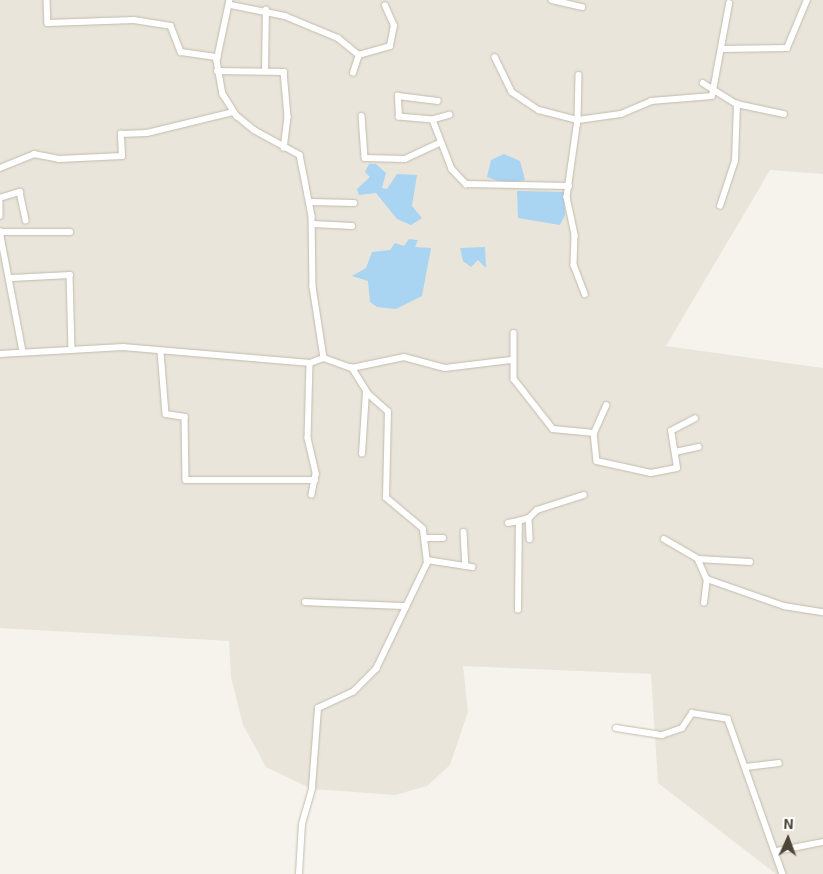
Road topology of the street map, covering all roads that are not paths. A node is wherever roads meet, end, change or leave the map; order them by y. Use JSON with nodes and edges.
{"nodes":[{"id":1,"x":47,"y":0,"type":"edge"},
{"id":2,"x":552,"y":0,"type":"edge"},
{"id":3,"x":807,"y":0,"type":"edge"},
{"id":4,"x":230,"y":3,"type":"edge"},
{"id":5,"x":729,"y":4,"type":"dead end"},
{"id":6,"x":385,"y":6,"type":"dead end"},
{"id":7,"x":582,"y":8,"type":"dead end"},
{"id":8,"x":266,"y":10,"type":"junction"},
{"id":9,"x":723,"y":49,"type":"junction"},
{"id":10,"x":359,"y":55,"type":"junction"},
{"id":11,"x":218,"y":57,"type":"junction"},
{"id":12,"x":495,"y":57,"type":"dead end"},
{"id":13,"x":217,"y":71,"type":"junction"},
{"id":14,"x":265,"y":71,"type":"junction"},
{"id":15,"x":353,"y":73,"type":"dead end"},
{"id":16,"x":579,"y":75,"type":"dead end"},
{"id":17,"x":703,"y":83,"type":"dead end"},
{"id":18,"x":716,"y":88,"type":"junction"},
{"id":19,"x":438,"y":101,"type":"dead end"},
{"id":20,"x":737,"y":104,"type":"junction"},
{"id":21,"x":233,"y":112,"type":"junction"},
{"id":22,"x":784,"y":114,"type":"dead end"},
{"id":23,"x":450,"y":115,"type":"dead end"},
{"id":24,"x":362,"y":116,"type":"dead end"},
{"id":25,"x":433,"y":120,"type":"junction"},
{"id":26,"x":578,"y":120,"type":"junction"},
{"id":27,"x":440,"y":143,"type":"junction"},
{"id":28,"x":284,"y":148,"type":"junction"},
{"id":29,"x":0,"y":168,"type":"edge"},
{"id":30,"x":569,"y":186,"type":"junction"},
{"id":31,"x":0,"y":198,"type":"edge"},
{"id":32,"x":0,"y":202,"type":"edge"},
{"id":33,"x":310,"y":202,"type":"junction"},
{"id":34,"x":354,"y":203,"type":"dead end"},
{"id":35,"x":720,"y":206,"type":"dead end"},
{"id":36,"x":0,"y":216,"type":"edge"},
{"id":37,"x":26,"y":220,"type":"dead end"},
{"id":38,"x":313,"y":224,"type":"junction"},
{"id":39,"x":352,"y":226,"type":"dead end"},
{"id":40,"x":0,"y":232,"type":"edge"},
{"id":41,"x":70,"y":232,"type":"dead end"},
{"id":42,"x":12,"y":278,"type":"junction"},
{"id":43,"x":585,"y":294,"type":"dead end"},
{"id":44,"x":514,"y":333,"type":"dead end"},
{"id":45,"x":72,"y":350,"type":"junction"},
{"id":46,"x":23,"y":352,"type":"junction"},
{"id":47,"x":161,"y":352,"type":"junction"},
{"id":48,"x":0,"y":354,"type":"edge"},
{"id":49,"x":324,"y":358,"type":"junction"},
{"id":50,"x":511,"y":360,"type":"junction"},
{"id":51,"x":310,"y":363,"type":"junction"},
{"id":52,"x":352,"y":368,"type":"junction"},
{"id":53,"x":366,"y":392,"type":"junction"},
{"id":54,"x":606,"y":406,"type":"dead end"},
{"id":55,"x":695,"y":418,"type":"dead end"},
{"id":56,"x":594,"y":433,"type":"junction"},
{"id":57,"x":698,"y":448,"type":"dead end"},
{"id":58,"x":675,"y":452,"type":"junction"},
{"id":59,"x":362,"y":454,"type":"dead end"},
{"id":60,"x":315,"y":480,"type":"junction"},
{"id":61,"x":312,"y":495,"type":"dead end"},
{"id":62,"x":584,"y":495,"type":"dead end"},
{"id":63,"x":529,"y":518,"type":"junction"},
{"id":64,"x":519,"y":520,"type":"junction"},
{"id":65,"x":508,"y":523,"type":"dead end"},
{"id":66,"x":464,"y":532,"type":"dead end"},
{"id":67,"x":425,"y":538,"type":"junction"},
{"id":68,"x":443,"y":538,"type":"dead end"},
{"id":69,"x":530,"y":539,"type":"dead end"},
{"id":70,"x":664,"y":539,"type":"dead end"},
{"id":71,"x":698,"y":559,"type":"junction"},
{"id":72,"x":427,"y":560,"type":"junction"},
{"id":73,"x":750,"y":562,"type":"dead end"},
{"id":74,"x":707,"y":579,"type":"junction"},
{"id":75,"x":305,"y":602,"type":"dead end"},
{"id":76,"x":704,"y":603,"type":"dead end"},
{"id":77,"x":406,"y":606,"type":"junction"},
{"id":78,"x":518,"y":610,"type":"dead end"},
{"id":79,"x":823,"y":612,"type":"edge"},
{"id":80,"x":616,"y":728,"type":"dead end"},
{"id":81,"x":779,"y":763,"type":"dead end"},
{"id":82,"x":746,"y":767,"type":"junction"},
{"id":83,"x":823,"y":842,"type":"edge"},
{"id":84,"x":777,"y":851,"type":"junction"},
{"id":85,"x":299,"y":874,"type":"edge"},
{"id":86,"x":783,"y":874,"type":"edge"}],
"edges":[{"from":1,"to":11,"type":"street"},
{"from":2,"to":7,"type":"street"},
{"from":3,"to":9,"type":"street"},
{"from":4,"to":8,"type":"street"},
{"from":4,"to":11,"type":"street"},
{"from":5,"to":9,"type":"street"},
{"from":6,"to":10,"type":"street"},
{"from":8,"to":10,"type":"street"},
{"from":8,"to":14,"type":"street"},
{"from":9,"to":18,"type":"street"},
{"from":10,"to":15,"type":"street"},
{"from":11,"to":13,"type":"street"},
{"from":12,"to":26,"type":"street"},
{"from":13,"to":14,"type":"street"},
{"from":13,"to":21,"type":"street"},
{"from":14,"to":28,"type":"street"},
{"from":16,"to":26,"type":"street"},
{"from":17,"to":18,"type":"street"},
{"from":18,"to":20,"type":"street"},
{"from":18,"to":26,"type":"street"},
{"from":19,"to":25,"type":"street"},
{"from":20,"to":22,"type":"street"},
{"from":20,"to":35,"type":"street"},
{"from":21,"to":28,"type":"street"},
{"from":21,"to":29,"type":"street"},
{"from":23,"to":25,"type":"street"},
{"from":24,"to":27,"type":"street"},
{"from":25,"to":27,"type":"street"},
{"from":26,"to":30,"type":"street"},
{"from":27,"to":30,"type":"street"},
{"from":28,"to":33,"type":"street"},
{"from":30,"to":43,"type":"street"},
{"from":31,"to":37,"type":"street"},
{"from":32,"to":36,"type":"street"},
{"from":33,"to":34,"type":"street"},
{"from":33,"to":38,"type":"street"},
{"from":38,"to":39,"type":"street"},
{"from":38,"to":49,"type":"street"},
{"from":40,"to":41,"type":"street"},
{"from":40,"to":42,"type":"street"},
{"from":42,"to":45,"type":"street"},
{"from":42,"to":46,"type":"street"},
{"from":44,"to":50,"type":"street"},
{"from":45,"to":46,"type":"street"},
{"from":45,"to":47,"type":"street"},
{"from":46,"to":48,"type":"street"},
{"from":47,"to":51,"type":"street"},
{"from":47,"to":60,"type":"street"},
{"from":49,"to":51,"type":"street"},
{"from":49,"to":52,"type":"street"},
{"from":50,"to":52,"type":"street"},
{"from":50,"to":56,"type":"street"},
{"from":51,"to":60,"type":"street"},
{"from":52,"to":53,"type":"street"},
{"from":53,"to":59,"type":"street"},
{"from":53,"to":67,"type":"street"},
{"from":54,"to":56,"type":"street"},
{"from":55,"to":58,"type":"street"},
{"from":56,"to":58,"type":"street"},
{"from":57,"to":58,"type":"street"},
{"from":60,"to":61,"type":"street"},
{"from":62,"to":63,"type":"street"},
{"from":63,"to":64,"type":"street"},
{"from":63,"to":69,"type":"street"},
{"from":64,"to":65,"type":"street"},
{"from":64,"to":78,"type":"street"},
{"from":66,"to":72,"type":"street"},
{"from":67,"to":68,"type":"street"},
{"from":67,"to":72,"type":"street"},
{"from":70,"to":71,"type":"street"},
{"from":71,"to":73,"type":"street"},
{"from":71,"to":74,"type":"street"},
{"from":72,"to":77,"type":"street"},
{"from":74,"to":76,"type":"street"},
{"from":74,"to":79,"type":"street"},
{"from":75,"to":77,"type":"street"},
{"from":77,"to":85,"type":"street"},
{"from":80,"to":82,"type":"street"},
{"from":81,"to":82,"type":"street"},
{"from":82,"to":84,"type":"street"},
{"from":83,"to":84,"type":"street"},
{"from":84,"to":86,"type":"street"}]}
